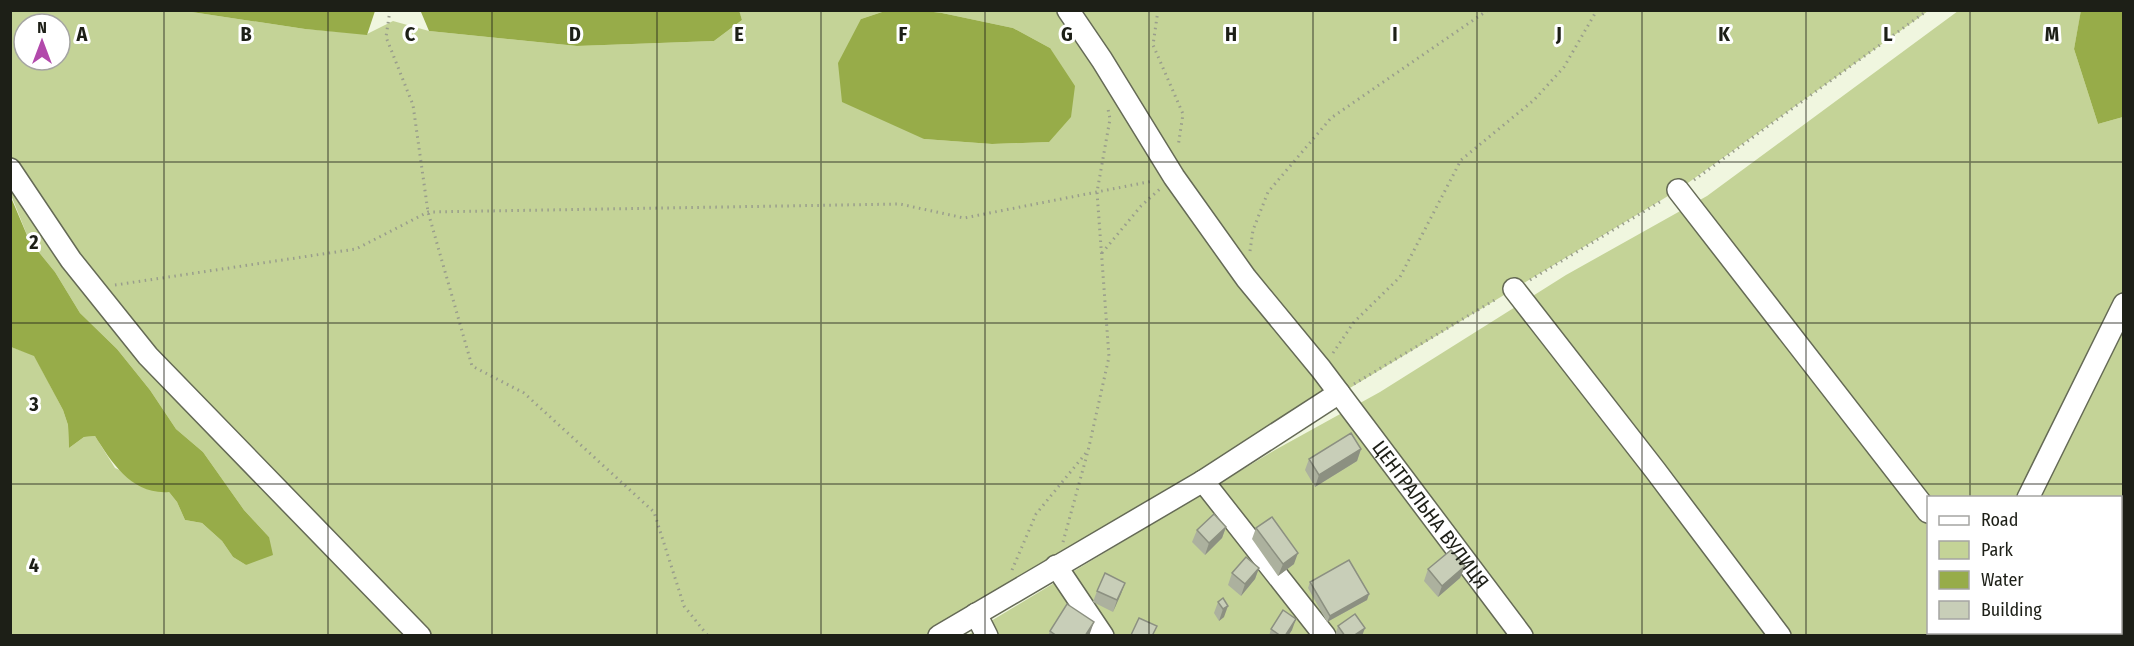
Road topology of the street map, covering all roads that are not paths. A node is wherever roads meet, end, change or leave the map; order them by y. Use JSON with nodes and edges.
{"nodes":[{"id":1,"x":1068,"y":10,"type":"edge"},
{"id":2,"x":10,"y":170,"type":"edge"},
{"id":3,"x":1678,"y":190,"type":"road end"},
{"id":4,"x":1514,"y":289,"type":"road end"},
{"id":5,"x":2124,"y":304,"type":"edge"},
{"id":6,"x":1339,"y":393,"type":"junction"},
{"id":7,"x":1203,"y":481,"type":"junction"},
{"id":8,"x":2029,"y":496,"type":"edge"},
{"id":9,"x":1927,"y":509,"type":"edge"},
{"id":10,"x":1056,"y":566,"type":"junction"},
{"id":11,"x":976,"y":614,"type":"junction"},
{"id":12,"x":420,"y":636,"type":"edge"},
{"id":13,"x":939,"y":636,"type":"edge"},
{"id":14,"x":987,"y":636,"type":"edge"},
{"id":15,"x":1103,"y":636,"type":"edge"},
{"id":16,"x":1325,"y":636,"type":"edge"},
{"id":17,"x":1522,"y":636,"type":"edge"},
{"id":18,"x":1780,"y":636,"type":"edge"}],
"edges":[{"from":1,"to":6,"type":"street","name":"ЦЕНТРАЛЬНА ВУЛИЦЯ"},
{"from":2,"to":12,"type":"street"},
{"from":3,"to":9,"type":"street"},
{"from":4,"to":18,"type":"street"},
{"from":5,"to":8,"type":"street"},
{"from":6,"to":7,"type":"street"},
{"from":6,"to":17,"type":"street","name":"ЦЕНТРАЛЬНА ВУЛИЦЯ"},
{"from":7,"to":10,"type":"street"},
{"from":7,"to":16,"type":"street"},
{"from":10,"to":11,"type":"street"},
{"from":10,"to":15,"type":"street"},
{"from":11,"to":13,"type":"street"},
{"from":11,"to":14,"type":"street"}]}
